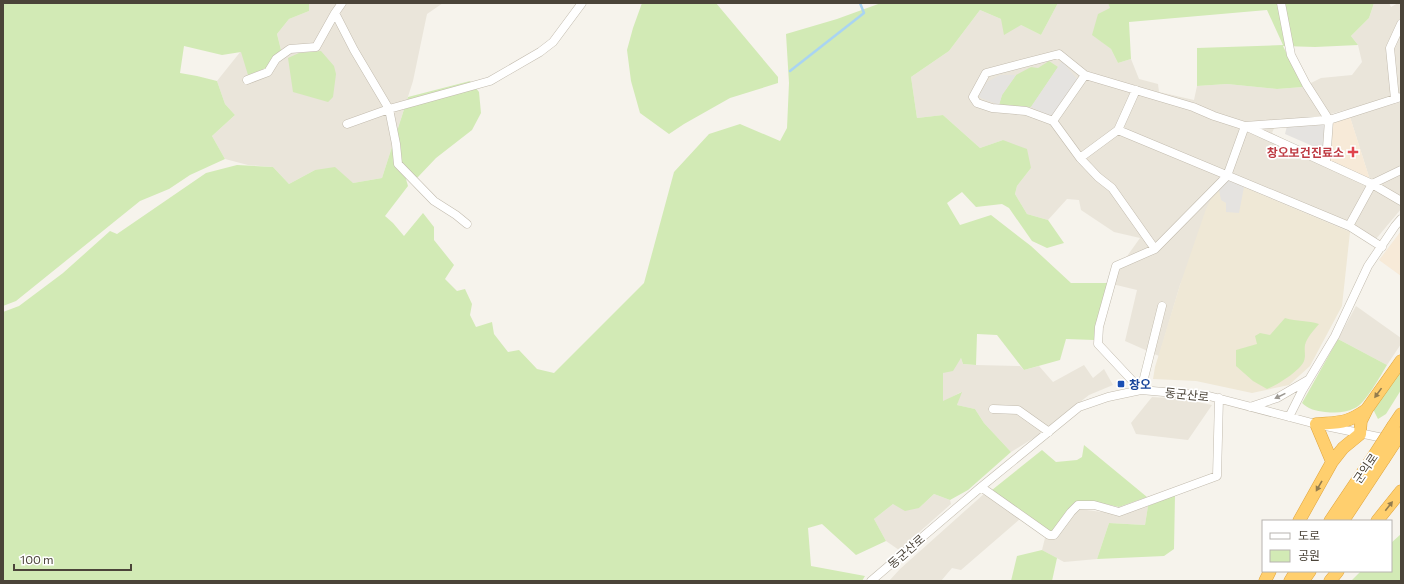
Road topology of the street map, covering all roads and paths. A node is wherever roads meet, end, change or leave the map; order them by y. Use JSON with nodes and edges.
{"nodes":[{"id":1,"x":342,"y":3,"type":"edge"},
{"id":2,"x":582,"y":3,"type":"edge"},
{"id":3,"x":1281,"y":3,"type":"edge"},
{"id":4,"x":335,"y":14,"type":"junction"},
{"id":5,"x":1401,"y":24,"type":"edge"},
{"id":6,"x":1085,"y":75,"type":"junction"},
{"id":7,"x":247,"y":80,"type":"dead end"},
{"id":8,"x":1136,"y":90,"type":"junction"},
{"id":9,"x":1398,"y":98,"type":"edge"},
{"id":10,"x":389,"y":109,"type":"junction"},
{"id":11,"x":1329,"y":120,"type":"junction"},
{"id":12,"x":1053,"y":121,"type":"junction"},
{"id":13,"x":347,"y":124,"type":"dead end"},
{"id":14,"x":1246,"y":126,"type":"junction"},
{"id":15,"x":1118,"y":130,"type":"junction"},
{"id":16,"x":1080,"y":158,"type":"junction"},
{"id":17,"x":1326,"y":162,"type":"junction"},
{"id":18,"x":1401,"y":170,"type":"edge"},
{"id":19,"x":1227,"y":176,"type":"junction"},
{"id":20,"x":1372,"y":184,"type":"junction"},
{"id":21,"x":1401,"y":202,"type":"edge"},
{"id":22,"x":1401,"y":219,"type":"edge"},
{"id":23,"x":467,"y":224,"type":"dead end"},
{"id":24,"x":1349,"y":226,"type":"junction"},
{"id":25,"x":1382,"y":247,"type":"junction"},
{"id":26,"x":1155,"y":249,"type":"junction"},
{"id":27,"x":1162,"y":306,"type":"dead end"},
{"id":28,"x":1401,"y":361,"type":"edge"},
{"id":29,"x":1309,"y":380,"type":"junction"},
{"id":30,"x":1141,"y":390,"type":"junction"},
{"id":31,"x":1218,"y":398,"type":"junction"},
{"id":32,"x":1250,"y":406,"type":"junction"},
{"id":33,"x":993,"y":409,"type":"dead end"},
{"id":34,"x":1367,"y":409,"type":"junction"},
{"id":35,"x":1401,"y":414,"type":"edge"},
{"id":36,"x":1290,"y":417,"type":"junction"},
{"id":37,"x":1316,"y":424,"type":"junction"},
{"id":38,"x":1397,"y":430,"type":"edge"},
{"id":39,"x":1049,"y":432,"type":"junction"},
{"id":40,"x":1360,"y":434,"type":"junction"},
{"id":41,"x":1401,"y":442,"type":"edge"},
{"id":42,"x":1378,"y":458,"type":"junction"},
{"id":43,"x":1332,"y":462,"type":"junction"},
{"id":44,"x":980,"y":487,"type":"junction"},
{"id":45,"x":1401,"y":491,"type":"edge"},
{"id":46,"x":1300,"y":520,"type":"edge"},
{"id":47,"x":1331,"y":520,"type":"edge"},
{"id":48,"x":1344,"y":520,"type":"edge"},
{"id":49,"x":1379,"y":520,"type":"edge"},
{"id":50,"x":1270,"y":572,"type":"edge"},
{"id":51,"x":1295,"y":572,"type":"edge"},
{"id":52,"x":1309,"y":572,"type":"edge"},
{"id":53,"x":1337,"y":572,"type":"edge"},
{"id":54,"x":871,"y":581,"type":"edge"},
{"id":55,"x":1265,"y":581,"type":"edge"},
{"id":56,"x":1290,"y":581,"type":"edge"},
{"id":57,"x":1303,"y":581,"type":"edge"},
{"id":58,"x":1330,"y":581,"type":"edge"}],
"edges":[{"from":1,"to":4,"type":"street"},
{"from":2,"to":10,"type":"street"},
{"from":3,"to":11,"type":"street"},
{"from":4,"to":7,"type":"street"},
{"from":4,"to":10,"type":"street"},
{"from":5,"to":9,"type":"street"},
{"from":6,"to":8,"type":"street"},
{"from":6,"to":12,"type":"street"},
{"from":6,"to":12,"type":"street"},
{"from":8,"to":14,"type":"street"},
{"from":8,"to":15,"type":"street"},
{"from":9,"to":11,"type":"street"},
{"from":10,"to":13,"type":"street"},
{"from":10,"to":23,"type":"street"},
{"from":11,"to":14,"type":"street"},
{"from":11,"to":17,"type":"street"},
{"from":12,"to":16,"type":"street"},
{"from":14,"to":17,"type":"street"},
{"from":14,"to":19,"type":"street"},
{"from":15,"to":16,"type":"street"},
{"from":15,"to":19,"type":"street"},
{"from":16,"to":26,"type":"street"},
{"from":17,"to":20,"type":"street"},
{"from":18,"to":20,"type":"street"},
{"from":19,"to":24,"type":"street"},
{"from":19,"to":26,"type":"street"},
{"from":20,"to":21,"type":"street"},
{"from":20,"to":24,"type":"street"},
{"from":22,"to":25,"type":"street"},
{"from":24,"to":25,"type":"street"},
{"from":25,"to":29,"type":"street"},
{"from":26,"to":30,"type":"street"},
{"from":27,"to":30,"type":"street"},
{"from":28,"to":34,"type":"highway","one_way":true},
{"from":29,"to":32,"type":"street","one_way":true},
{"from":29,"to":36,"type":"street"},
{"from":30,"to":31,"type":"street","name":"동군산로"},
{"from":30,"to":39,"type":"street","name":"동군산로"},
{"from":31,"to":32,"type":"street","name":"동군산로"},
{"from":31,"to":44,"type":"street"},
{"from":32,"to":36,"type":"street","name":"동군산로"},
{"from":33,"to":39,"type":"street"},
{"from":34,"to":37,"type":"highway"},
{"from":34,"to":40,"type":"highway"},
{"from":35,"to":38,"type":"highway","name":"군익로"},
{"from":36,"to":37,"type":"street","name":"동군산로"},
{"from":37,"to":40,"type":"street","name":"동군산로"},
{"from":37,"to":43,"type":"highway"},
{"from":38,"to":42,"type":"highway","name":"군익로","bridge":true},
{"from":39,"to":44,"type":"street","name":"동군산로"},
{"from":40,"to":41,"type":"street","name":"동군산로"},
{"from":40,"to":43,"type":"highway"},
{"from":42,"to":47,"type":"highway","name":"군익로"},
{"from":42,"to":48,"type":"highway","name":"군익로"},
{"from":43,"to":46,"type":"highway","one_way":true},
{"from":44,"to":54,"type":"street","name":"동군산로"},
{"from":49,"to":45,"type":"highway","one_way":true},
{"from":50,"to":55,"type":"highway"},
{"from":51,"to":56,"type":"highway"},
{"from":52,"to":57,"type":"highway"},
{"from":53,"to":58,"type":"highway"}]}
